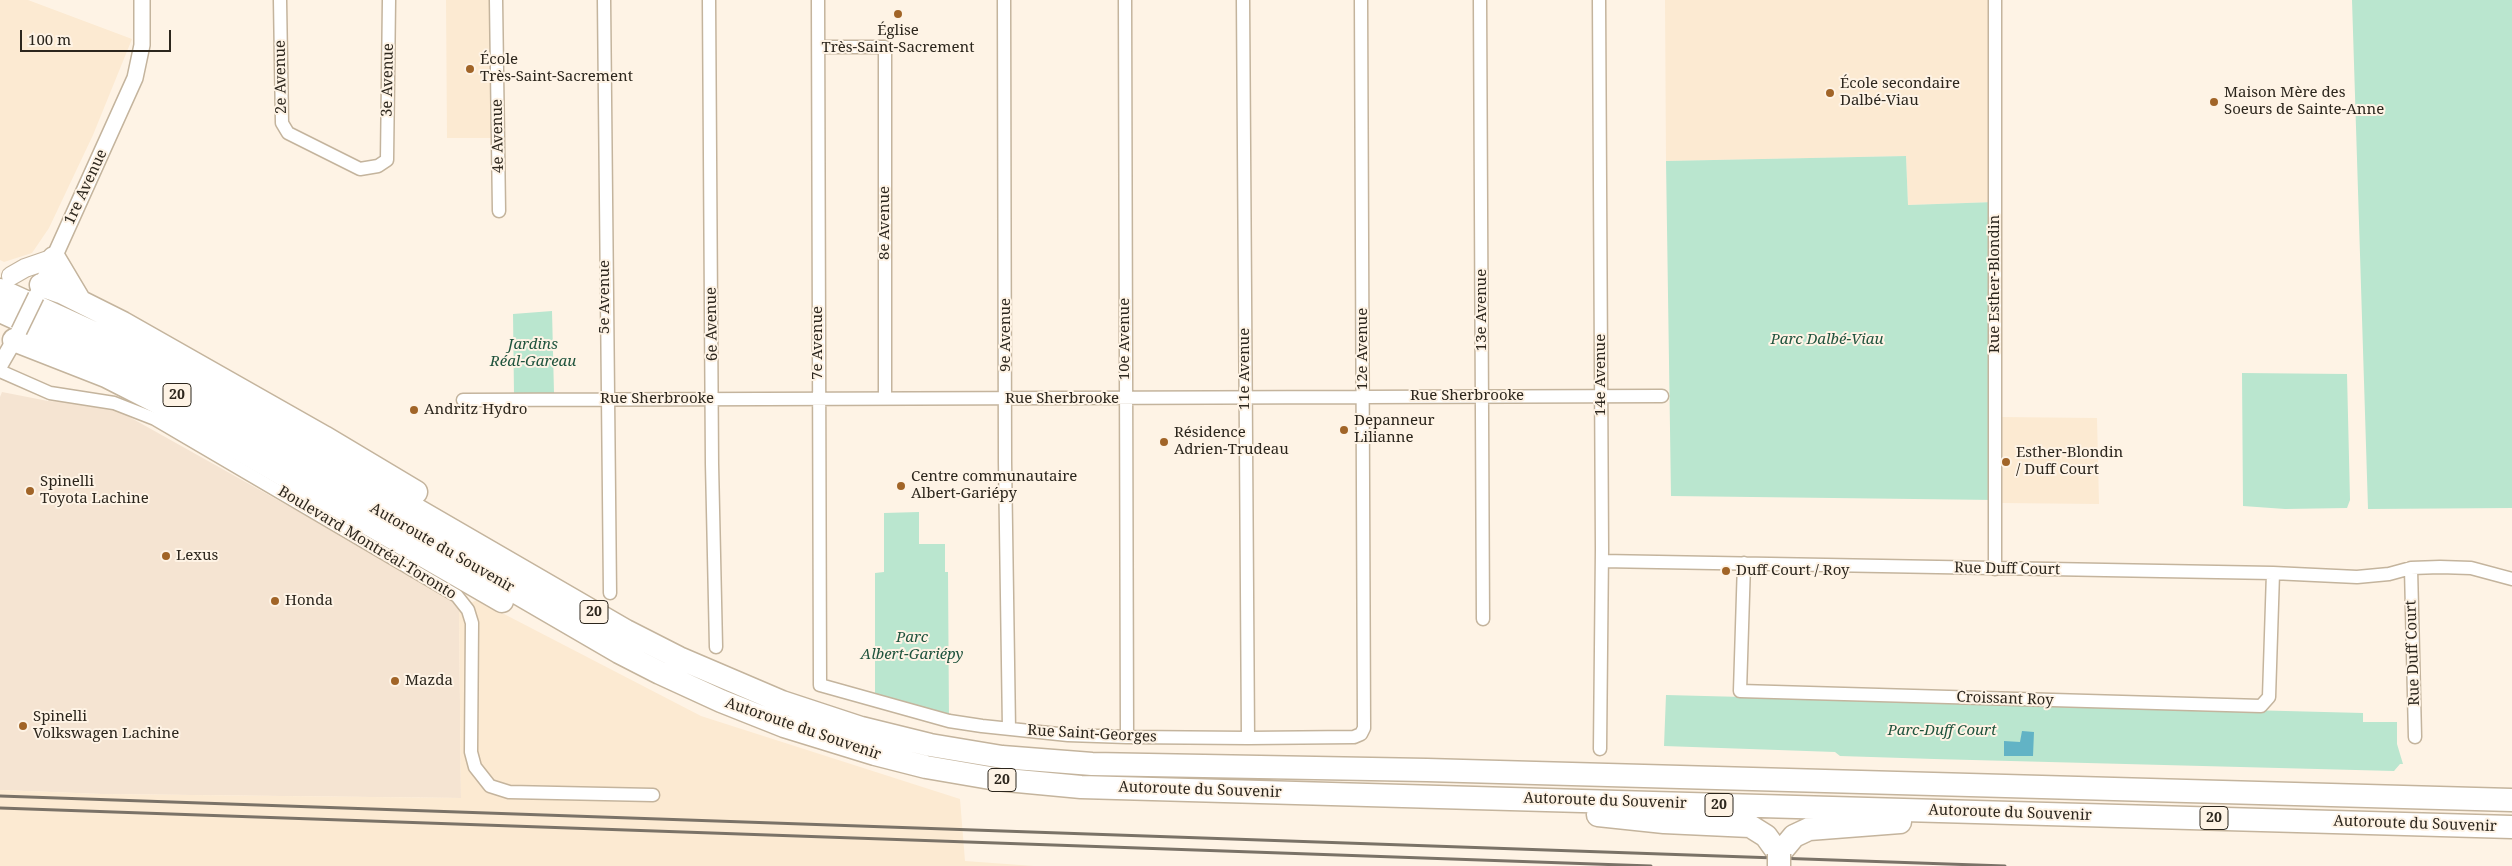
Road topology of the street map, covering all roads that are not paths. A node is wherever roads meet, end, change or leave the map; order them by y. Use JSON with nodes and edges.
{"nodes":[{"id":1,"x":142,"y":0,"type":"edge"},
{"id":2,"x":280,"y":0,"type":"edge"},
{"id":3,"x":389,"y":0,"type":"edge"},
{"id":4,"x":496,"y":0,"type":"edge"},
{"id":5,"x":604,"y":0,"type":"edge"},
{"id":6,"x":709,"y":0,"type":"edge"},
{"id":7,"x":818,"y":0,"type":"edge"},
{"id":8,"x":1004,"y":0,"type":"edge"},
{"id":9,"x":1125,"y":0,"type":"edge"},
{"id":10,"x":1243,"y":0,"type":"edge"},
{"id":11,"x":1361,"y":0,"type":"edge"},
{"id":12,"x":1480,"y":0,"type":"edge"},
{"id":13,"x":1599,"y":0,"type":"edge"},
{"id":14,"x":1995,"y":0,"type":"edge"},
{"id":15,"x":820,"y":47,"type":"junction"},
{"id":16,"x":387,"y":160,"type":"joint"},
{"id":17,"x":499,"y":212,"type":"dead end"},
{"id":18,"x":54,"y":258,"type":"junction"},
{"id":19,"x":4,"y":279,"type":"edge"},
{"id":20,"x":38,"y":291,"type":"junction"},
{"id":21,"x":79,"y":300,"type":"junction"},
{"id":22,"x":0,"y":311,"type":"edge"},
{"id":23,"x":11,"y":335,"type":"edge"},
{"id":24,"x":0,"y":365,"type":"edge"},
{"id":25,"x":0,"y":371,"type":"edge"},
{"id":26,"x":1601,"y":395,"type":"junction"},
{"id":27,"x":1363,"y":396,"type":"junction"},
{"id":28,"x":1482,"y":396,"type":"junction"},
{"id":29,"x":1662,"y":396,"type":"dead end"},
{"id":30,"x":1245,"y":397,"type":"junction"},
{"id":31,"x":818,"y":398,"type":"junction"},
{"id":32,"x":886,"y":398,"type":"junction"},
{"id":33,"x":1006,"y":398,"type":"junction"},
{"id":34,"x":606,"y":399,"type":"junction"},
{"id":35,"x":1126,"y":399,"type":"junction"},
{"id":36,"x":463,"y":400,"type":"dead end"},
{"id":37,"x":713,"y":400,"type":"junction"},
{"id":38,"x":1602,"y":561,"type":"junction"},
{"id":39,"x":1744,"y":563,"type":"junction"},
{"id":40,"x":2411,"y":568,"type":"junction"},
{"id":41,"x":1995,"y":569,"type":"junction"},
{"id":42,"x":2273,"y":573,"type":"junction"},
{"id":43,"x":2512,"y":579,"type":"edge"},
{"id":44,"x":545,"y":584,"type":"junction"},
{"id":45,"x":610,"y":593,"type":"dead end"},
{"id":46,"x":1482,"y":619,"type":"dead end"},
{"id":47,"x":595,"y":637,"type":"junction"},
{"id":48,"x":716,"y":647,"type":"dead end"},
{"id":49,"x":820,"y":685,"type":"joint"},
{"id":50,"x":1364,"y":728,"type":"joint"},
{"id":51,"x":1009,"y":729,"type":"junction"},
{"id":52,"x":1127,"y":737,"type":"junction"},
{"id":53,"x":2415,"y":737,"type":"dead end"},
{"id":54,"x":1248,"y":738,"type":"junction"},
{"id":55,"x":1600,"y":750,"type":"dead end"},
{"id":56,"x":654,"y":795,"type":"dead end"},
{"id":57,"x":1436,"y":797,"type":"junction"},
{"id":58,"x":2512,"y":800,"type":"edge"},
{"id":59,"x":2002,"y":813,"type":"junction"},
{"id":60,"x":2512,"y":826,"type":"edge"},
{"id":61,"x":1779,"y":855,"type":"edge"}],
"edges":[{"from":1,"to":18,"type":"street","name":"1re Avenue"},
{"from":2,"to":16,"type":"street","name":"2e Avenue"},
{"from":3,"to":16,"type":"street","name":"3e Avenue"},
{"from":4,"to":17,"type":"street","name":"4e Avenue"},
{"from":5,"to":34,"type":"street","name":"5e Avenue"},
{"from":6,"to":37,"type":"street","name":"6e Avenue"},
{"from":7,"to":15,"type":"street","name":"7e Avenue"},
{"from":8,"to":33,"type":"street","name":"9e Avenue"},
{"from":9,"to":35,"type":"street","name":"10e Avenue"},
{"from":10,"to":30,"type":"street","name":"11e Avenue"},
{"from":11,"to":27,"type":"street","name":"12e Avenue"},
{"from":12,"to":28,"type":"street","name":"13e Avenue"},
{"from":13,"to":26,"type":"street","name":"14e Avenue"},
{"from":14,"to":41,"type":"street","name":"Rue Esther-Blondin"},
{"from":15,"to":31,"type":"street","name":"7e Avenue"},
{"from":15,"to":32,"type":"street","name":"8e Avenue"},
{"from":18,"to":19,"type":"main road"},
{"from":18,"to":20,"type":"street","name":"1re Avenue"},
{"from":18,"to":21,"type":"highway"},
{"from":19,"to":20,"type":"main road"},
{"from":19,"to":44,"type":"highway","name":"Autoroute du Souvenir","number":"20"},
{"from":20,"to":21,"type":"highway"},
{"from":20,"to":23,"type":"street","name":"1re Avenue","bridge":true},
{"from":21,"to":44,"type":"highway"},
{"from":22,"to":47,"type":"highway","name":"Autoroute du Souvenir","number":"20"},
{"from":23,"to":24,"type":"street","name":"1re Avenue"},
{"from":23,"to":47,"type":"highway"},
{"from":25,"to":56,"type":"street","name":"Boulevard Montréal-Toronto"},
{"from":26,"to":28,"type":"street","name":"Rue Sherbrooke"},
{"from":26,"to":29,"type":"street","name":"Rue Sherbrooke"},
{"from":26,"to":38,"type":"street","name":"14e Avenue"},
{"from":27,"to":28,"type":"street","name":"Rue Sherbrooke"},
{"from":27,"to":30,"type":"street","name":"Rue Sherbrooke"},
{"from":27,"to":50,"type":"street","name":"12e Avenue"},
{"from":28,"to":46,"type":"street","name":"13e Avenue"},
{"from":30,"to":35,"type":"street","name":"Rue Sherbrooke"},
{"from":30,"to":54,"type":"street","name":"11e Avenue"},
{"from":31,"to":32,"type":"street","name":"Rue Sherbrooke"},
{"from":31,"to":37,"type":"street","name":"Rue Sherbrooke"},
{"from":31,"to":49,"type":"street","name":"7e Avenue"},
{"from":32,"to":33,"type":"street","name":"Rue Sherbrooke"},
{"from":33,"to":35,"type":"street","name":"Rue Sherbrooke"},
{"from":33,"to":51,"type":"street","name":"9e Avenue"},
{"from":34,"to":36,"type":"street","name":"Rue Sherbrooke"},
{"from":34,"to":37,"type":"street","name":"Rue Sherbrooke"},
{"from":34,"to":45,"type":"street","name":"5e Avenue"},
{"from":35,"to":52,"type":"street","name":"10e Avenue"},
{"from":37,"to":48,"type":"street","name":"6e Avenue"},
{"from":38,"to":39,"type":"street","name":"Rue Duff Court"},
{"from":38,"to":55,"type":"street","name":"14e Avenue"},
{"from":39,"to":41,"type":"street","name":"Rue Duff Court"},
{"from":39,"to":42,"type":"street","name":"Croissant Roy"},
{"from":40,"to":42,"type":"street","name":"Rue Duff Court"},
{"from":40,"to":43,"type":"street","name":"Rue Duff Court"},
{"from":40,"to":53,"type":"street","name":"Rue Duff Court"},
{"from":41,"to":42,"type":"street","name":"Rue Duff Court"},
{"from":44,"to":58,"type":"highway","name":"Autoroute du Souvenir","number":"20"},
{"from":47,"to":57,"type":"highway","name":"Autoroute du Souvenir","number":"20"},
{"from":49,"to":51,"type":"street","name":"Rue Saint-Georges"},
{"from":50,"to":54,"type":"street","name":"Rue Saint-Georges"},
{"from":51,"to":52,"type":"street","name":"Rue Saint-Georges"},
{"from":52,"to":54,"type":"street","name":"Rue Saint-Georges"},
{"from":57,"to":59,"type":"highway","name":"Autoroute du Souvenir","number":"20"},
{"from":57,"to":61,"type":"highway"},
{"from":59,"to":60,"type":"highway","name":"Autoroute du Souvenir","number":"20"},
{"from":59,"to":61,"type":"highway"}]}
